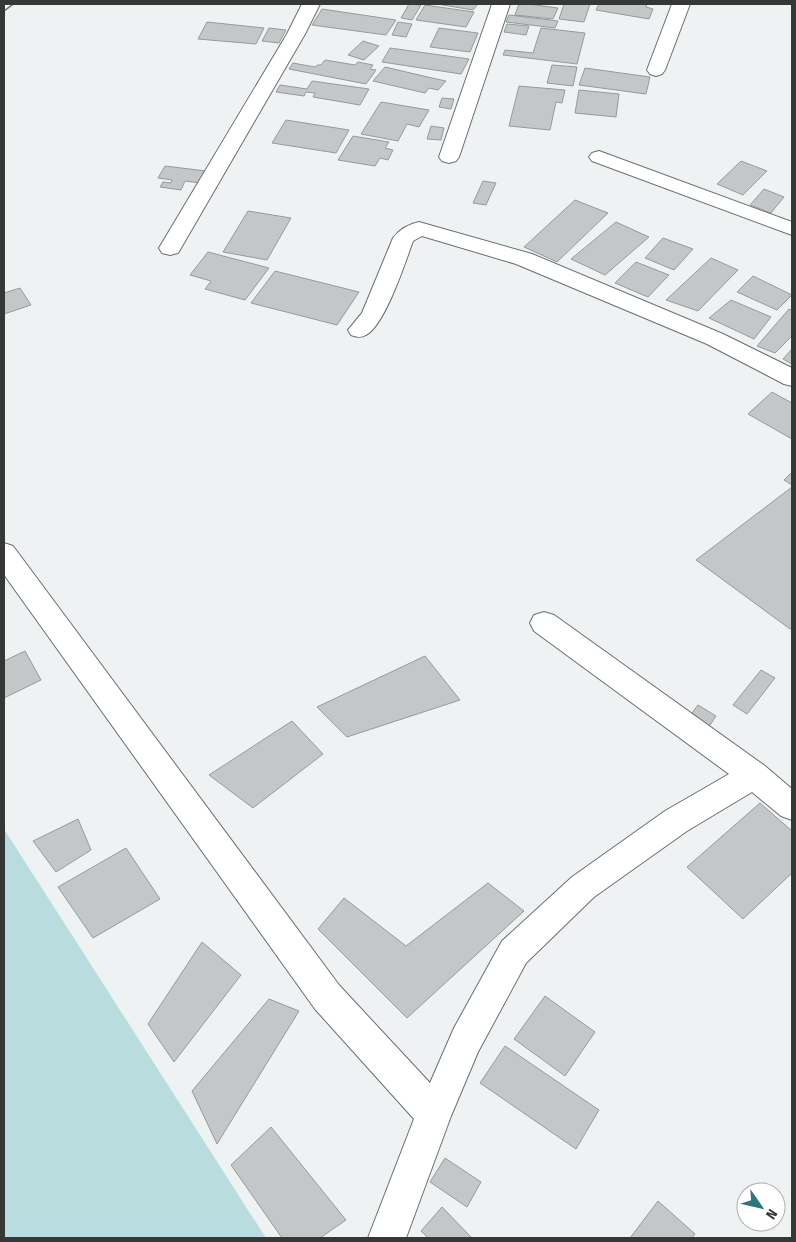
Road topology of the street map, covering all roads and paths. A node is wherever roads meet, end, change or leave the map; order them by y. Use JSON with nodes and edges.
{"nodes":[{"id":1,"x":7,"y":4,"type":"edge"},
{"id":2,"x":311,"y":4,"type":"edge"},
{"id":3,"x":501,"y":4,"type":"edge"},
{"id":4,"x":681,"y":4,"type":"edge"},
{"id":5,"x":4,"y":7,"type":"edge"},
{"id":6,"x":656,"y":70,"type":"dead end"},
{"id":7,"x":449,"y":157,"type":"dead end"},
{"id":8,"x":599,"y":157,"type":"dead end"},
{"id":9,"x":792,"y":229,"type":"edge"},
{"id":10,"x":170,"y":248,"type":"dead end"},
{"id":11,"x":359,"y":330,"type":"dead end"},
{"id":12,"x":792,"y":378,"type":"edge"},
{"id":13,"x":4,"y":552,"type":"edge"},
{"id":14,"x":544,"y":623,"type":"dead end"},
{"id":15,"x":754,"y":775,"type":"junction"},
{"id":16,"x":792,"y":808,"type":"edge"},
{"id":17,"x":434,"y":1114,"type":"junction"},
{"id":18,"x":387,"y":1238,"type":"edge"}],
"edges":[{"from":1,"to":5,"type":"lane"},
{"from":2,"to":10,"type":"street"},
{"from":3,"to":7,"type":"street"},
{"from":4,"to":6,"type":"street"},
{"from":8,"to":9,"type":"street"},
{"from":11,"to":12,"type":"street"},
{"from":13,"to":17,"type":"street"},
{"from":14,"to":15,"type":"street"},
{"from":15,"to":16,"type":"street"},
{"from":15,"to":17,"type":"street"},
{"from":17,"to":18,"type":"street"}]}
